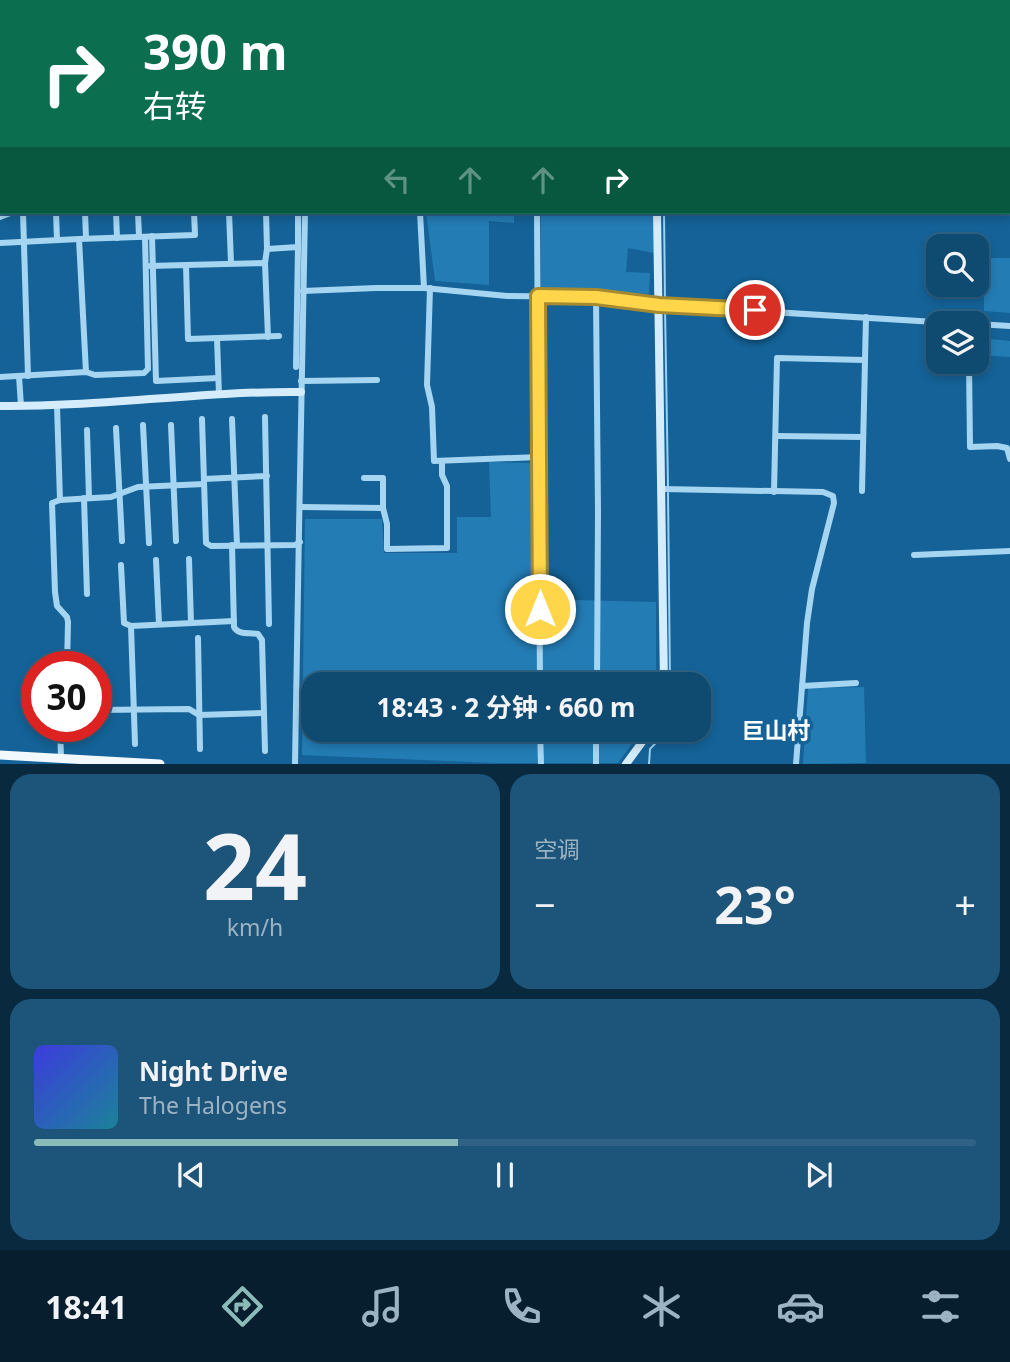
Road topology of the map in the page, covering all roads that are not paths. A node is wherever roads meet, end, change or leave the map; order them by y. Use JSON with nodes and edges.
{"nodes":[{"id":1,"x":23,"y":214,"type":"edge"},
{"id":2,"x":56,"y":214,"type":"edge"},
{"id":3,"x":85,"y":214,"type":"edge"},
{"id":4,"x":116,"y":214,"type":"edge"},
{"id":5,"x":139,"y":214,"type":"edge"},
{"id":6,"x":194,"y":214,"type":"edge"},
{"id":7,"x":229,"y":214,"type":"edge"},
{"id":8,"x":266,"y":214,"type":"edge"},
{"id":9,"x":298,"y":214,"type":"edge"},
{"id":10,"x":305,"y":214,"type":"edge"},
{"id":11,"x":420,"y":214,"type":"edge"},
{"id":12,"x":537,"y":214,"type":"edge"},
{"id":13,"x":657,"y":214,"type":"edge"},
{"id":14,"x":145,"y":237,"type":"junction"},
{"id":15,"x":117,"y":238,"type":"junction"},
{"id":16,"x":83,"y":239,"type":"junction"},
{"id":17,"x":57,"y":240,"type":"junction"},
{"id":18,"x":24,"y":241,"type":"junction"},
{"id":19,"x":0,"y":243,"type":"edge"},
{"id":20,"x":267,"y":248,"type":"junction"},
{"id":21,"x":298,"y":250,"type":"junction"},
{"id":22,"x":289,"y":254,"type":"dead end"},
{"id":23,"x":231,"y":263,"type":"junction"},
{"id":24,"x":265,"y":263,"type":"junction"},
{"id":25,"x":186,"y":265,"type":"junction"},
{"id":26,"x":149,"y":266,"type":"junction"},
{"id":27,"x":427,"y":288,"type":"junction"},
{"id":28,"x":303,"y":291,"type":"junction"},
{"id":29,"x":538,"y":296,"type":"junction"},
{"id":30,"x":596,"y":297,"type":"junction"},
{"id":31,"x":659,"y":305,"type":"junction"},
{"id":32,"x":866,"y":317,"type":"junction"},
{"id":33,"x":926,"y":321,"type":"edge"},
{"id":34,"x":989,"y":325,"type":"edge"},
{"id":35,"x":1010,"y":326,"type":"edge"},
{"id":36,"x":279,"y":336,"type":"dead end"},
{"id":37,"x":268,"y":337,"type":"junction"},
{"id":38,"x":217,"y":338,"type":"junction"},
{"id":39,"x":865,"y":360,"type":"junction"},
{"id":40,"x":296,"y":368,"type":"dead end"},
{"id":41,"x":86,"y":372,"type":"junction"},
{"id":42,"x":969,"y":374,"type":"edge"},
{"id":43,"x":19,"y":376,"type":"junction"},
{"id":44,"x":28,"y":376,"type":"junction"},
{"id":45,"x":0,"y":377,"type":"edge"},
{"id":46,"x":218,"y":378,"type":"junction"},
{"id":47,"x":377,"y":380,"type":"dead end"},
{"id":48,"x":301,"y":381,"type":"junction"},
{"id":49,"x":300,"y":392,"type":"junction"},
{"id":50,"x":219,"y":394,"type":"junction"},
{"id":51,"x":0,"y":406,"type":"edge"},
{"id":52,"x":21,"y":406,"type":"junction"},
{"id":53,"x":57,"y":406,"type":"junction"},
{"id":54,"x":265,"y":417,"type":"dead end"},
{"id":55,"x":202,"y":419,"type":"dead end"},
{"id":56,"x":233,"y":419,"type":"dead end"},
{"id":57,"x":143,"y":425,"type":"dead end"},
{"id":58,"x":172,"y":425,"type":"dead end"},
{"id":59,"x":116,"y":428,"type":"dead end"},
{"id":60,"x":87,"y":430,"type":"dead end"},
{"id":61,"x":776,"y":436,"type":"junction"},
{"id":62,"x":863,"y":438,"type":"junction"},
{"id":63,"x":539,"y":457,"type":"junction"},
{"id":64,"x":1010,"y":459,"type":"edge"},
{"id":65,"x":442,"y":461,"type":"junction"},
{"id":66,"x":267,"y":476,"type":"junction"},
{"id":67,"x":364,"y":478,"type":"dead end"},
{"id":68,"x":204,"y":482,"type":"junction"},
{"id":69,"x":174,"y":486,"type":"junction"},
{"id":70,"x":145,"y":487,"type":"junction"},
{"id":71,"x":662,"y":489,"type":"junction"},
{"id":72,"x":862,"y":491,"type":"dead end"},
{"id":73,"x":774,"y":492,"type":"junction"},
{"id":74,"x":120,"y":494,"type":"junction"},
{"id":75,"x":87,"y":498,"type":"junction"},
{"id":76,"x":60,"y":500,"type":"junction"},
{"id":77,"x":300,"y":507,"type":"junction"},
{"id":78,"x":383,"y":508,"type":"junction"},
{"id":79,"x":122,"y":541,"type":"dead end"},
{"id":80,"x":176,"y":541,"type":"dead end"},
{"id":81,"x":300,"y":542,"type":"junction"},
{"id":82,"x":149,"y":543,"type":"dead end"},
{"id":83,"x":268,"y":544,"type":"junction"},
{"id":84,"x":234,"y":545,"type":"junction"},
{"id":85,"x":1010,"y":551,"type":"edge"},
{"id":86,"x":914,"y":555,"type":"dead end"},
{"id":87,"x":188,"y":559,"type":"dead end"},
{"id":88,"x":156,"y":561,"type":"dead end"},
{"id":89,"x":121,"y":565,"type":"dead end"},
{"id":90,"x":87,"y":594,"type":"dead end"},
{"id":91,"x":234,"y":621,"type":"junction"},
{"id":92,"x":191,"y":623,"type":"junction"},
{"id":93,"x":159,"y":624,"type":"junction"},
{"id":94,"x":269,"y":624,"type":"dead end"},
{"id":95,"x":131,"y":626,"type":"junction"},
{"id":96,"x":198,"y":638,"type":"dead end"},
{"id":97,"x":67,"y":651,"type":"edge"},
{"id":98,"x":540,"y":672,"type":"edge"},
{"id":99,"x":597,"y":672,"type":"edge"},
{"id":100,"x":664,"y":672,"type":"edge"},
{"id":101,"x":856,"y":683,"type":"dead end"},
{"id":102,"x":802,"y":686,"type":"junction"},
{"id":103,"x":112,"y":710,"type":"edge"},
{"id":104,"x":134,"y":711,"type":"junction"},
{"id":105,"x":264,"y":713,"type":"junction"},
{"id":106,"x":199,"y":715,"type":"junction"},
{"id":107,"x":60,"y":742,"type":"edge"},
{"id":108,"x":540,"y":742,"type":"edge"},
{"id":109,"x":596,"y":742,"type":"edge"},
{"id":110,"x":642,"y":742,"type":"edge"},
{"id":111,"x":135,"y":744,"type":"dead end"},
{"id":112,"x":200,"y":749,"type":"dead end"},
{"id":113,"x":265,"y":751,"type":"dead end"},
{"id":114,"x":0,"y":755,"type":"edge"},
{"id":115,"x":61,"y":758,"type":"junction"},
{"id":116,"x":160,"y":764,"type":"edge"},
{"id":117,"x":295,"y":764,"type":"edge"},
{"id":118,"x":541,"y":764,"type":"edge"},
{"id":119,"x":596,"y":764,"type":"edge"},
{"id":120,"x":626,"y":764,"type":"edge"},
{"id":121,"x":796,"y":764,"type":"edge"}],
"edges":[{"from":1,"to":18,"type":"street"},
{"from":2,"to":17,"type":"street"},
{"from":3,"to":16,"type":"street"},
{"from":4,"to":15,"type":"street"},
{"from":5,"to":14,"type":"street"},
{"from":6,"to":14,"type":"street"},
{"from":7,"to":23,"type":"street"},
{"from":8,"to":20,"type":"street"},
{"from":9,"to":21,"type":"street"},
{"from":10,"to":28,"type":"street"},
{"from":11,"to":27,"type":"street"},
{"from":12,"to":29,"type":"street"},
{"from":13,"to":31,"type":"street"},
{"from":14,"to":15,"type":"street"},
{"from":14,"to":26,"type":"street"},
{"from":15,"to":16,"type":"street"},
{"from":16,"to":17,"type":"street"},
{"from":16,"to":41,"type":"street"},
{"from":17,"to":18,"type":"street"},
{"from":18,"to":19,"type":"street"},
{"from":18,"to":44,"type":"street"},
{"from":20,"to":21,"type":"street"},
{"from":20,"to":24,"type":"street"},
{"from":21,"to":22,"type":"street"},
{"from":21,"to":40,"type":"street"},
{"from":23,"to":24,"type":"street"},
{"from":23,"to":25,"type":"street"},
{"from":24,"to":37,"type":"street"},
{"from":25,"to":26,"type":"street"},
{"from":25,"to":38,"type":"street"},
{"from":26,"to":41,"type":"street"},
{"from":26,"to":46,"type":"street"},
{"from":27,"to":28,"type":"street"},
{"from":27,"to":29,"type":"street"},
{"from":27,"to":65,"type":"street"},
{"from":28,"to":48,"type":"street"},
{"from":29,"to":30,"type":"street"},
{"from":29,"to":63,"type":"street"},
{"from":30,"to":31,"type":"street"},
{"from":30,"to":99,"type":"street"},
{"from":31,"to":32,"type":"street"},
{"from":31,"to":71,"type":"street"},
{"from":32,"to":33,"type":"street"},
{"from":32,"to":39,"type":"street"},
{"from":34,"to":35,"type":"street"},
{"from":36,"to":37,"type":"street"},
{"from":37,"to":38,"type":"street"},
{"from":38,"to":46,"type":"street"},
{"from":39,"to":61,"type":"street"},
{"from":39,"to":62,"type":"street"},
{"from":41,"to":44,"type":"street"},
{"from":42,"to":64,"type":"street"},
{"from":43,"to":44,"type":"street"},
{"from":43,"to":45,"type":"street"},
{"from":43,"to":52,"type":"street"},
{"from":46,"to":50,"type":"street"},
{"from":47,"to":48,"type":"street"},
{"from":48,"to":49,"type":"street"},
{"from":49,"to":50,"type":"street"},
{"from":49,"to":77,"type":"street"},
{"from":50,"to":53,"type":"street"},
{"from":51,"to":52,"type":"street"},
{"from":52,"to":53,"type":"street"},
{"from":53,"to":76,"type":"street"},
{"from":54,"to":66,"type":"street"},
{"from":55,"to":68,"type":"street"},
{"from":56,"to":84,"type":"street"},
{"from":57,"to":70,"type":"street"},
{"from":58,"to":69,"type":"street"},
{"from":59,"to":74,"type":"street"},
{"from":60,"to":75,"type":"street"},
{"from":61,"to":62,"type":"street"},
{"from":61,"to":73,"type":"street"},
{"from":62,"to":72,"type":"street"},
{"from":63,"to":65,"type":"street"},
{"from":63,"to":98,"type":"street"},
{"from":65,"to":78,"type":"street"},
{"from":66,"to":68,"type":"street"},
{"from":66,"to":83,"type":"street"},
{"from":67,"to":78,"type":"street"},
{"from":68,"to":69,"type":"street"},
{"from":68,"to":84,"type":"street"},
{"from":69,"to":70,"type":"street"},
{"from":69,"to":80,"type":"street"},
{"from":70,"to":74,"type":"street"},
{"from":70,"to":82,"type":"street"},
{"from":71,"to":73,"type":"street"},
{"from":71,"to":100,"type":"street"},
{"from":73,"to":102,"type":"street"},
{"from":74,"to":75,"type":"street"},
{"from":74,"to":79,"type":"street"},
{"from":75,"to":76,"type":"street"},
{"from":75,"to":90,"type":"street"},
{"from":76,"to":97,"type":"street"},
{"from":77,"to":78,"type":"street"},
{"from":77,"to":81,"type":"street"},
{"from":81,"to":83,"type":"street"},
{"from":81,"to":117,"type":"street"},
{"from":83,"to":84,"type":"street"},
{"from":83,"to":94,"type":"street"},
{"from":84,"to":91,"type":"street"},
{"from":85,"to":86,"type":"street"},
{"from":87,"to":92,"type":"street"},
{"from":88,"to":93,"type":"street"},
{"from":89,"to":95,"type":"street"},
{"from":91,"to":92,"type":"street"},
{"from":91,"to":105,"type":"street"},
{"from":92,"to":93,"type":"street"},
{"from":93,"to":95,"type":"street"},
{"from":95,"to":104,"type":"street"},
{"from":96,"to":106,"type":"street"},
{"from":101,"to":102,"type":"street"},
{"from":102,"to":121,"type":"street"},
{"from":103,"to":104,"type":"street"},
{"from":104,"to":106,"type":"street"},
{"from":104,"to":111,"type":"street"},
{"from":105,"to":106,"type":"street"},
{"from":105,"to":113,"type":"street"},
{"from":106,"to":112,"type":"street"},
{"from":107,"to":115,"type":"street"},
{"from":108,"to":118,"type":"street"},
{"from":109,"to":119,"type":"street"},
{"from":110,"to":120,"type":"street"},
{"from":114,"to":115,"type":"main road"},
{"from":115,"to":116,"type":"main road"}]}
